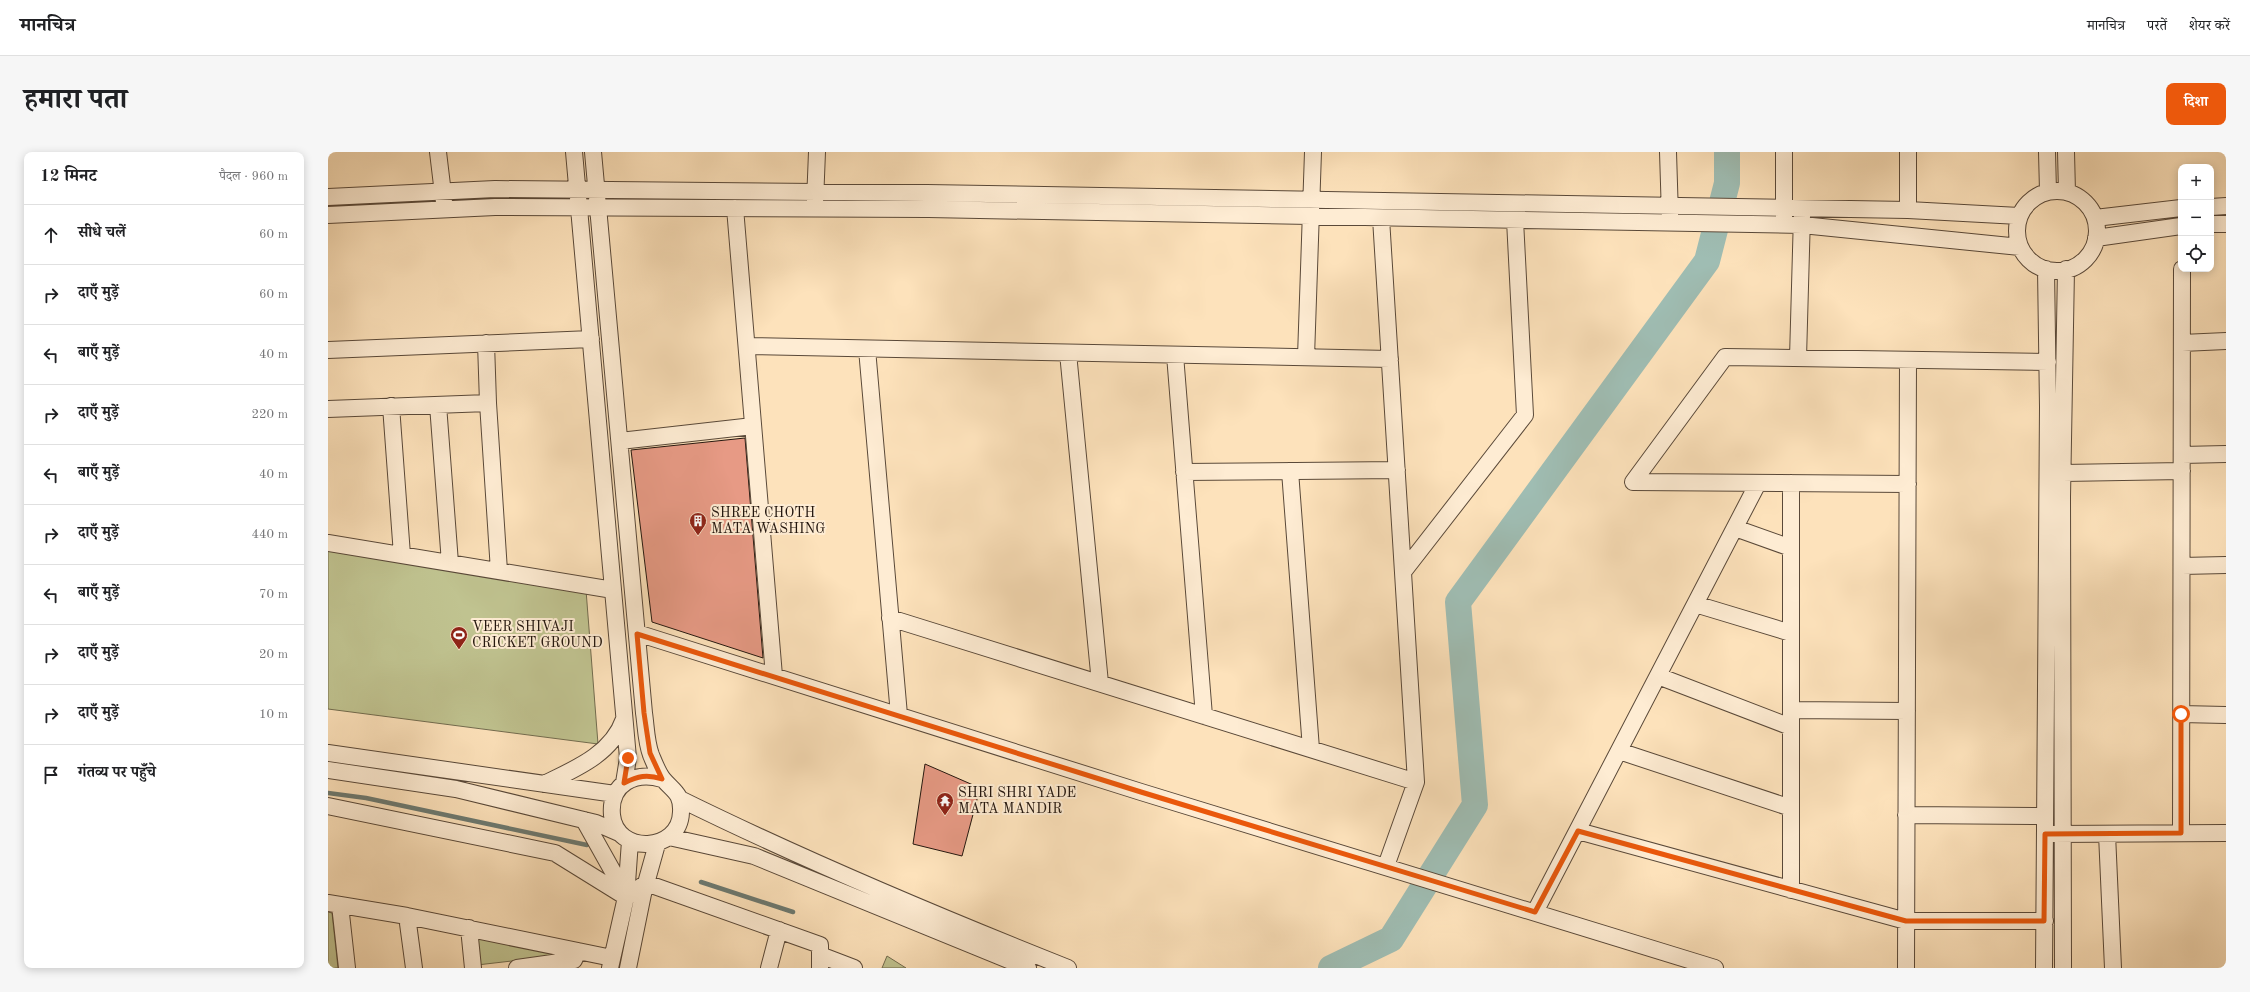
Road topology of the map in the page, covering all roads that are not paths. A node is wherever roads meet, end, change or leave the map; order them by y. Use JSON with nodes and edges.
{"nodes":[{"id":1,"x":438,"y":152,"type":"edge"},
{"id":2,"x":574,"y":152,"type":"edge"},
{"id":3,"x":593,"y":152,"type":"edge"},
{"id":4,"x":818,"y":152,"type":"edge"},
{"id":5,"x":1313,"y":152,"type":"edge"},
{"id":6,"x":1668,"y":152,"type":"edge"},
{"id":7,"x":1784,"y":152,"type":"edge"},
{"id":8,"x":1908,"y":152,"type":"edge"},
{"id":9,"x":2047,"y":152,"type":"edge"},
{"id":10,"x":2066,"y":152,"type":"edge"},
{"id":11,"x":577,"y":190,"type":"junction"},
{"id":12,"x":598,"y":190,"type":"junction"},
{"id":13,"x":2048,"y":191,"type":"junction"},
{"id":14,"x":443,"y":192,"type":"junction"},
{"id":15,"x":816,"y":192,"type":"junction"},
{"id":16,"x":2067,"y":192,"type":"junction"},
{"id":17,"x":328,"y":198,"type":"edge"},
{"id":18,"x":1311,"y":199,"type":"junction"},
{"id":19,"x":1674,"y":205,"type":"junction"},
{"id":20,"x":2226,"y":206,"type":"edge"},
{"id":21,"x":579,"y":207,"type":"junction"},
{"id":22,"x":600,"y":207,"type":"junction"},
{"id":23,"x":1778,"y":207,"type":"junction"},
{"id":24,"x":2214,"y":207,"type":"edge"},
{"id":25,"x":735,"y":208,"type":"junction"},
{"id":26,"x":815,"y":208,"type":"junction"},
{"id":27,"x":1802,"y":208,"type":"junction"},
{"id":28,"x":2178,"y":208,"type":"edge"},
{"id":29,"x":445,"y":209,"type":"junction"},
{"id":30,"x":1908,"y":210,"type":"junction"},
{"id":31,"x":328,"y":215,"type":"edge"},
{"id":32,"x":1310,"y":216,"type":"junction"},
{"id":33,"x":2019,"y":216,"type":"junction"},
{"id":34,"x":1381,"y":218,"type":"junction"},
{"id":35,"x":2095,"y":218,"type":"junction"},
{"id":36,"x":1515,"y":220,"type":"junction"},
{"id":37,"x":1674,"y":223,"type":"junction"},
{"id":38,"x":2214,"y":224,"type":"edge"},
{"id":39,"x":2226,"y":224,"type":"edge"},
{"id":40,"x":1779,"y":225,"type":"junction"},
{"id":41,"x":1802,"y":226,"type":"junction"},
{"id":42,"x":2178,"y":226,"type":"edge"},
{"id":43,"x":2096,"y":238,"type":"junction"},
{"id":44,"x":2020,"y":246,"type":"junction"},
{"id":45,"x":2046,"y":269,"type":"junction"},
{"id":46,"x":2066,"y":270,"type":"junction"},
{"id":47,"x":2182,"y":272,"type":"edge"},
{"id":48,"x":590,"y":339,"type":"junction"},
{"id":49,"x":2226,"y":341,"type":"edge"},
{"id":50,"x":2182,"y":343,"type":"junction"},
{"id":51,"x":486,"y":344,"type":"junction"},
{"id":52,"x":747,"y":346,"type":"junction"},
{"id":53,"x":867,"y":349,"type":"junction"},
{"id":54,"x":328,"y":350,"type":"edge"},
{"id":55,"x":1068,"y":353,"type":"junction"},
{"id":56,"x":1175,"y":355,"type":"junction"},
{"id":57,"x":1306,"y":357,"type":"junction"},
{"id":58,"x":1798,"y":358,"type":"junction"},
{"id":59,"x":1390,"y":359,"type":"junction"},
{"id":60,"x":1908,"y":360,"type":"junction"},
{"id":61,"x":2048,"y":362,"type":"junction"},
{"id":62,"x":488,"y":403,"type":"junction"},
{"id":63,"x":438,"y":405,"type":"junction"},
{"id":64,"x":391,"y":406,"type":"junction"},
{"id":65,"x":328,"y":409,"type":"edge"},
{"id":66,"x":753,"y":426,"type":"junction"},
{"id":67,"x":620,"y":441,"type":"junction"},
{"id":68,"x":2226,"y":454,"type":"edge"},
{"id":69,"x":2182,"y":463,"type":"junction"},
{"id":70,"x":1397,"y":470,"type":"junction"},
{"id":71,"x":1290,"y":471,"type":"junction"},
{"id":72,"x":1184,"y":472,"type":"junction"},
{"id":73,"x":2063,"y":473,"type":"junction"},
{"id":74,"x":1758,"y":483,"type":"junction"},
{"id":75,"x":1791,"y":483,"type":"junction"},
{"id":76,"x":1908,"y":484,"type":"junction"},
{"id":77,"x":1735,"y":528,"type":"junction"},
{"id":78,"x":328,"y":543,"type":"edge"},
{"id":79,"x":1791,"y":548,"type":"junction"},
{"id":80,"x":402,"y":555,"type":"junction"},
{"id":81,"x":450,"y":563,"type":"junction"},
{"id":82,"x":2226,"y":564,"type":"edge"},
{"id":83,"x":2182,"y":566,"type":"junction"},
{"id":84,"x":499,"y":571,"type":"junction"},
{"id":85,"x":1403,"y":572,"type":"junction"},
{"id":86,"x":613,"y":590,"type":"junction"},
{"id":87,"x":1695,"y":604,"type":"junction"},
{"id":88,"x":890,"y":618,"type":"junction"},
{"id":89,"x":1791,"y":633,"type":"junction"},
{"id":90,"x":637,"y":634,"type":"junction"},
{"id":91,"x":774,"y":676,"type":"junction"},
{"id":92,"x":1658,"y":676,"type":"junction"},
{"id":93,"x":1100,"y":683,"type":"junction"},
{"id":94,"x":1791,"y":710,"type":"junction"},
{"id":95,"x":1907,"y":711,"type":"junction"},
{"id":96,"x":2181,"y":714,"type":"junction"},
{"id":97,"x":2226,"y":714,"type":"edge"},
{"id":98,"x":898,"y":716,"type":"junction"},
{"id":99,"x":1204,"y":716,"type":"junction"},
{"id":100,"x":624,"y":719,"type":"junction"},
{"id":101,"x":1791,"y":726,"type":"junction"},
{"id":102,"x":1311,"y":749,"type":"junction"},
{"id":103,"x":1619,"y":751,"type":"junction"},
{"id":104,"x":328,"y":752,"type":"edge"},
{"id":105,"x":328,"y":770,"type":"edge"},
{"id":106,"x":662,"y":779,"type":"junction"},
{"id":107,"x":1416,"y":782,"type":"junction"},
{"id":108,"x":544,"y":784,"type":"junction"},
{"id":109,"x":619,"y":789,"type":"junction"},
{"id":110,"x":680,"y":799,"type":"junction"},
{"id":111,"x":328,"y":806,"type":"edge"},
{"id":112,"x":1791,"y":808,"type":"junction"},
{"id":113,"x":1906,"y":815,"type":"junction"},
{"id":114,"x":2045,"y":816,"type":"junction"},
{"id":115,"x":584,"y":820,"type":"junction"},
{"id":116,"x":1578,"y":831,"type":"junction"},
{"id":117,"x":2181,"y":833,"type":"junction"},
{"id":118,"x":2226,"y":833,"type":"edge"},
{"id":119,"x":2045,"y":834,"type":"junction"},
{"id":120,"x":2062,"y":834,"type":"junction"},
{"id":121,"x":2107,"y":834,"type":"junction"},
{"id":122,"x":625,"y":837,"type":"junction"},
{"id":123,"x":663,"y":840,"type":"junction"},
{"id":124,"x":1390,"y":868,"type":"junction"},
{"id":125,"x":646,"y":883,"type":"junction"},
{"id":126,"x":1791,"y":890,"type":"junction"},
{"id":127,"x":626,"y":897,"type":"junction"},
{"id":128,"x":334,"y":904,"type":"edge"},
{"id":129,"x":1535,"y":912,"type":"junction"},
{"id":130,"x":407,"y":916,"type":"junction"},
{"id":131,"x":1906,"y":921,"type":"junction"},
{"id":132,"x":2044,"y":921,"type":"junction"},
{"id":133,"x":469,"y":928,"type":"junction"},
{"id":134,"x":779,"y":930,"type":"junction"},
{"id":135,"x":578,"y":951,"type":"junction"},
{"id":136,"x":820,"y":962,"type":"edge"},
{"id":137,"x":611,"y":963,"type":"edge"},
{"id":138,"x":347,"y":968,"type":"edge"},
{"id":139,"x":414,"y":968,"type":"edge"},
{"id":140,"x":473,"y":968,"type":"edge"},
{"id":141,"x":517,"y":968,"type":"edge"},
{"id":142,"x":628,"y":968,"type":"edge"},
{"id":143,"x":769,"y":968,"type":"edge"},
{"id":144,"x":854,"y":968,"type":"edge"},
{"id":145,"x":1028,"y":968,"type":"edge"},
{"id":146,"x":1068,"y":968,"type":"edge"},
{"id":147,"x":1715,"y":968,"type":"edge"},
{"id":148,"x":1906,"y":968,"type":"edge"},
{"id":149,"x":2044,"y":968,"type":"edge"},
{"id":150,"x":2063,"y":968,"type":"edge"},
{"id":151,"x":2113,"y":968,"type":"edge"}],
"edges":[{"from":1,"to":14,"type":"street"},
{"from":2,"to":11,"type":"street"},
{"from":3,"to":12,"type":"street"},
{"from":4,"to":15,"type":"street"},
{"from":5,"to":18,"type":"street"},
{"from":6,"to":19,"type":"street"},
{"from":7,"to":23,"type":"street"},
{"from":8,"to":30,"type":"street"},
{"from":9,"to":13,"type":"street"},
{"from":10,"to":16,"type":"street"},
{"from":11,"to":12,"type":"street"},
{"from":11,"to":14,"type":"street"},
{"from":11,"to":21,"type":"street"},
{"from":12,"to":15,"type":"street"},
{"from":12,"to":22,"type":"street"},
{"from":13,"to":16,"type":"street"},
{"from":13,"to":33,"type":"street"},
{"from":14,"to":17,"type":"street"},
{"from":14,"to":29,"type":"street"},
{"from":15,"to":18,"type":"street"},
{"from":15,"to":26,"type":"street"},
{"from":16,"to":35,"type":"street"},
{"from":18,"to":19,"type":"street"},
{"from":18,"to":32,"type":"street"},
{"from":19,"to":23,"type":"street"},
{"from":19,"to":37,"type":"street"},
{"from":20,"to":24,"type":"street"},
{"from":21,"to":22,"type":"street"},
{"from":21,"to":29,"type":"street"},
{"from":21,"to":48,"type":"street"},
{"from":22,"to":25,"type":"street"},
{"from":22,"to":67,"type":"street"},
{"from":23,"to":27,"type":"street"},
{"from":23,"to":40,"type":"street"},
{"from":25,"to":26,"type":"street"},
{"from":25,"to":52,"type":"street"},
{"from":26,"to":32,"type":"street"},
{"from":27,"to":30,"type":"street"},
{"from":27,"to":41,"type":"street"},
{"from":28,"to":35,"type":"street"},
{"from":29,"to":31,"type":"street"},
{"from":30,"to":33,"type":"street"},
{"from":32,"to":34,"type":"street"},
{"from":32,"to":57,"type":"street"},
{"from":33,"to":44,"type":"street"},
{"from":34,"to":36,"type":"street"},
{"from":34,"to":59,"type":"street"},
{"from":35,"to":43,"type":"street"},
{"from":36,"to":37,"type":"street"},
{"from":36,"to":85,"type":"street"},
{"from":37,"to":40,"type":"street"},
{"from":38,"to":39,"type":"street"},
{"from":40,"to":41,"type":"street"},
{"from":41,"to":44,"type":"street"},
{"from":41,"to":58,"type":"street"},
{"from":42,"to":43,"type":"street"},
{"from":43,"to":46,"type":"street"},
{"from":44,"to":45,"type":"street"},
{"from":45,"to":46,"type":"street"},
{"from":45,"to":61,"type":"street"},
{"from":46,"to":73,"type":"street"},
{"from":47,"to":50,"type":"street"},
{"from":48,"to":51,"type":"street"},
{"from":48,"to":86,"type":"street"},
{"from":49,"to":50,"type":"street"},
{"from":50,"to":69,"type":"street"},
{"from":51,"to":54,"type":"street"},
{"from":51,"to":62,"type":"street"},
{"from":52,"to":53,"type":"street"},
{"from":52,"to":66,"type":"street"},
{"from":53,"to":55,"type":"street"},
{"from":53,"to":88,"type":"street"},
{"from":55,"to":56,"type":"street"},
{"from":55,"to":93,"type":"street"},
{"from":56,"to":57,"type":"street"},
{"from":56,"to":72,"type":"street"},
{"from":57,"to":59,"type":"street"},
{"from":58,"to":60,"type":"street"},
{"from":58,"to":74,"type":"street"},
{"from":59,"to":70,"type":"street"},
{"from":60,"to":61,"type":"street"},
{"from":60,"to":76,"type":"street"},
{"from":61,"to":114,"type":"street"},
{"from":62,"to":63,"type":"street"},
{"from":62,"to":84,"type":"street"},
{"from":63,"to":64,"type":"street"},
{"from":63,"to":81,"type":"street"},
{"from":64,"to":65,"type":"street"},
{"from":64,"to":80,"type":"street"},
{"from":66,"to":67,"type":"street"},
{"from":66,"to":91,"type":"street"},
{"from":67,"to":90,"type":"street"},
{"from":68,"to":69,"type":"street"},
{"from":69,"to":73,"type":"street"},
{"from":69,"to":83,"type":"street"},
{"from":70,"to":71,"type":"street"},
{"from":70,"to":85,"type":"street"},
{"from":71,"to":72,"type":"street"},
{"from":71,"to":102,"type":"street"},
{"from":72,"to":99,"type":"street"},
{"from":73,"to":120,"type":"street"},
{"from":74,"to":75,"type":"street"},
{"from":74,"to":77,"type":"street"},
{"from":75,"to":76,"type":"street"},
{"from":75,"to":79,"type":"street"},
{"from":76,"to":95,"type":"street"},
{"from":77,"to":79,"type":"street"},
{"from":77,"to":87,"type":"street"},
{"from":78,"to":80,"type":"street"},
{"from":79,"to":89,"type":"street"},
{"from":80,"to":81,"type":"street"},
{"from":81,"to":84,"type":"street"},
{"from":82,"to":83,"type":"street"},
{"from":83,"to":96,"type":"street"},
{"from":84,"to":86,"type":"street"},
{"from":85,"to":107,"type":"street"},
{"from":86,"to":100,"type":"street"},
{"from":87,"to":89,"type":"street"},
{"from":87,"to":92,"type":"street"},
{"from":88,"to":93,"type":"street"},
{"from":88,"to":98,"type":"street"},
{"from":89,"to":94,"type":"street"},
{"from":90,"to":91,"type":"street"},
{"from":90,"to":106,"type":"street"},
{"from":91,"to":98,"type":"street"},
{"from":92,"to":101,"type":"street"},
{"from":92,"to":103,"type":"street"},
{"from":93,"to":99,"type":"street"},
{"from":94,"to":95,"type":"street"},
{"from":94,"to":101,"type":"street"},
{"from":95,"to":113,"type":"street"},
{"from":96,"to":97,"type":"street"},
{"from":96,"to":117,"type":"street"},
{"from":98,"to":124,"type":"street"},
{"from":99,"to":102,"type":"street"},
{"from":100,"to":108,"type":"street"},
{"from":100,"to":109,"type":"street"},
{"from":101,"to":112,"type":"street"},
{"from":102,"to":107,"type":"street"},
{"from":103,"to":112,"type":"street"},
{"from":103,"to":116,"type":"street"},
{"from":104,"to":108,"type":"street"},
{"from":105,"to":115,"type":"street"},
{"from":106,"to":109,"type":"street"},
{"from":106,"to":110,"type":"street"},
{"from":107,"to":124,"type":"street"},
{"from":108,"to":109,"type":"street"},
{"from":109,"to":122,"type":"street"},
{"from":110,"to":123,"type":"street"},
{"from":110,"to":146,"type":"street"},
{"from":111,"to":127,"type":"street"},
{"from":112,"to":126,"type":"street"},
{"from":113,"to":114,"type":"street"},
{"from":113,"to":131,"type":"street"},
{"from":114,"to":119,"type":"street"},
{"from":115,"to":122,"type":"street"},
{"from":115,"to":127,"type":"street"},
{"from":116,"to":126,"type":"street"},
{"from":116,"to":129,"type":"street"},
{"from":117,"to":118,"type":"street"},
{"from":117,"to":121,"type":"street"},
{"from":119,"to":120,"type":"street"},
{"from":119,"to":132,"type":"street"},
{"from":120,"to":121,"type":"street"},
{"from":120,"to":150,"type":"street"},
{"from":121,"to":151,"type":"street"},
{"from":122,"to":123,"type":"street"},
{"from":122,"to":127,"type":"street"},
{"from":123,"to":125,"type":"street"},
{"from":123,"to":145,"type":"street"},
{"from":124,"to":129,"type":"street"},
{"from":125,"to":127,"type":"street"},
{"from":125,"to":134,"type":"street"},
{"from":125,"to":142,"type":"street"},
{"from":126,"to":131,"type":"street"},
{"from":127,"to":137,"type":"street"},
{"from":128,"to":130,"type":"street"},
{"from":128,"to":138,"type":"street"},
{"from":129,"to":147,"type":"street"},
{"from":130,"to":133,"type":"street"},
{"from":130,"to":139,"type":"street"},
{"from":131,"to":132,"type":"street"},
{"from":131,"to":148,"type":"street"},
{"from":132,"to":149,"type":"street"},
{"from":133,"to":135,"type":"street"},
{"from":133,"to":140,"type":"street"},
{"from":134,"to":136,"type":"street"},
{"from":134,"to":143,"type":"street"},
{"from":135,"to":137,"type":"street"},
{"from":135,"to":141,"type":"street"},
{"from":136,"to":144,"type":"street"}]}
